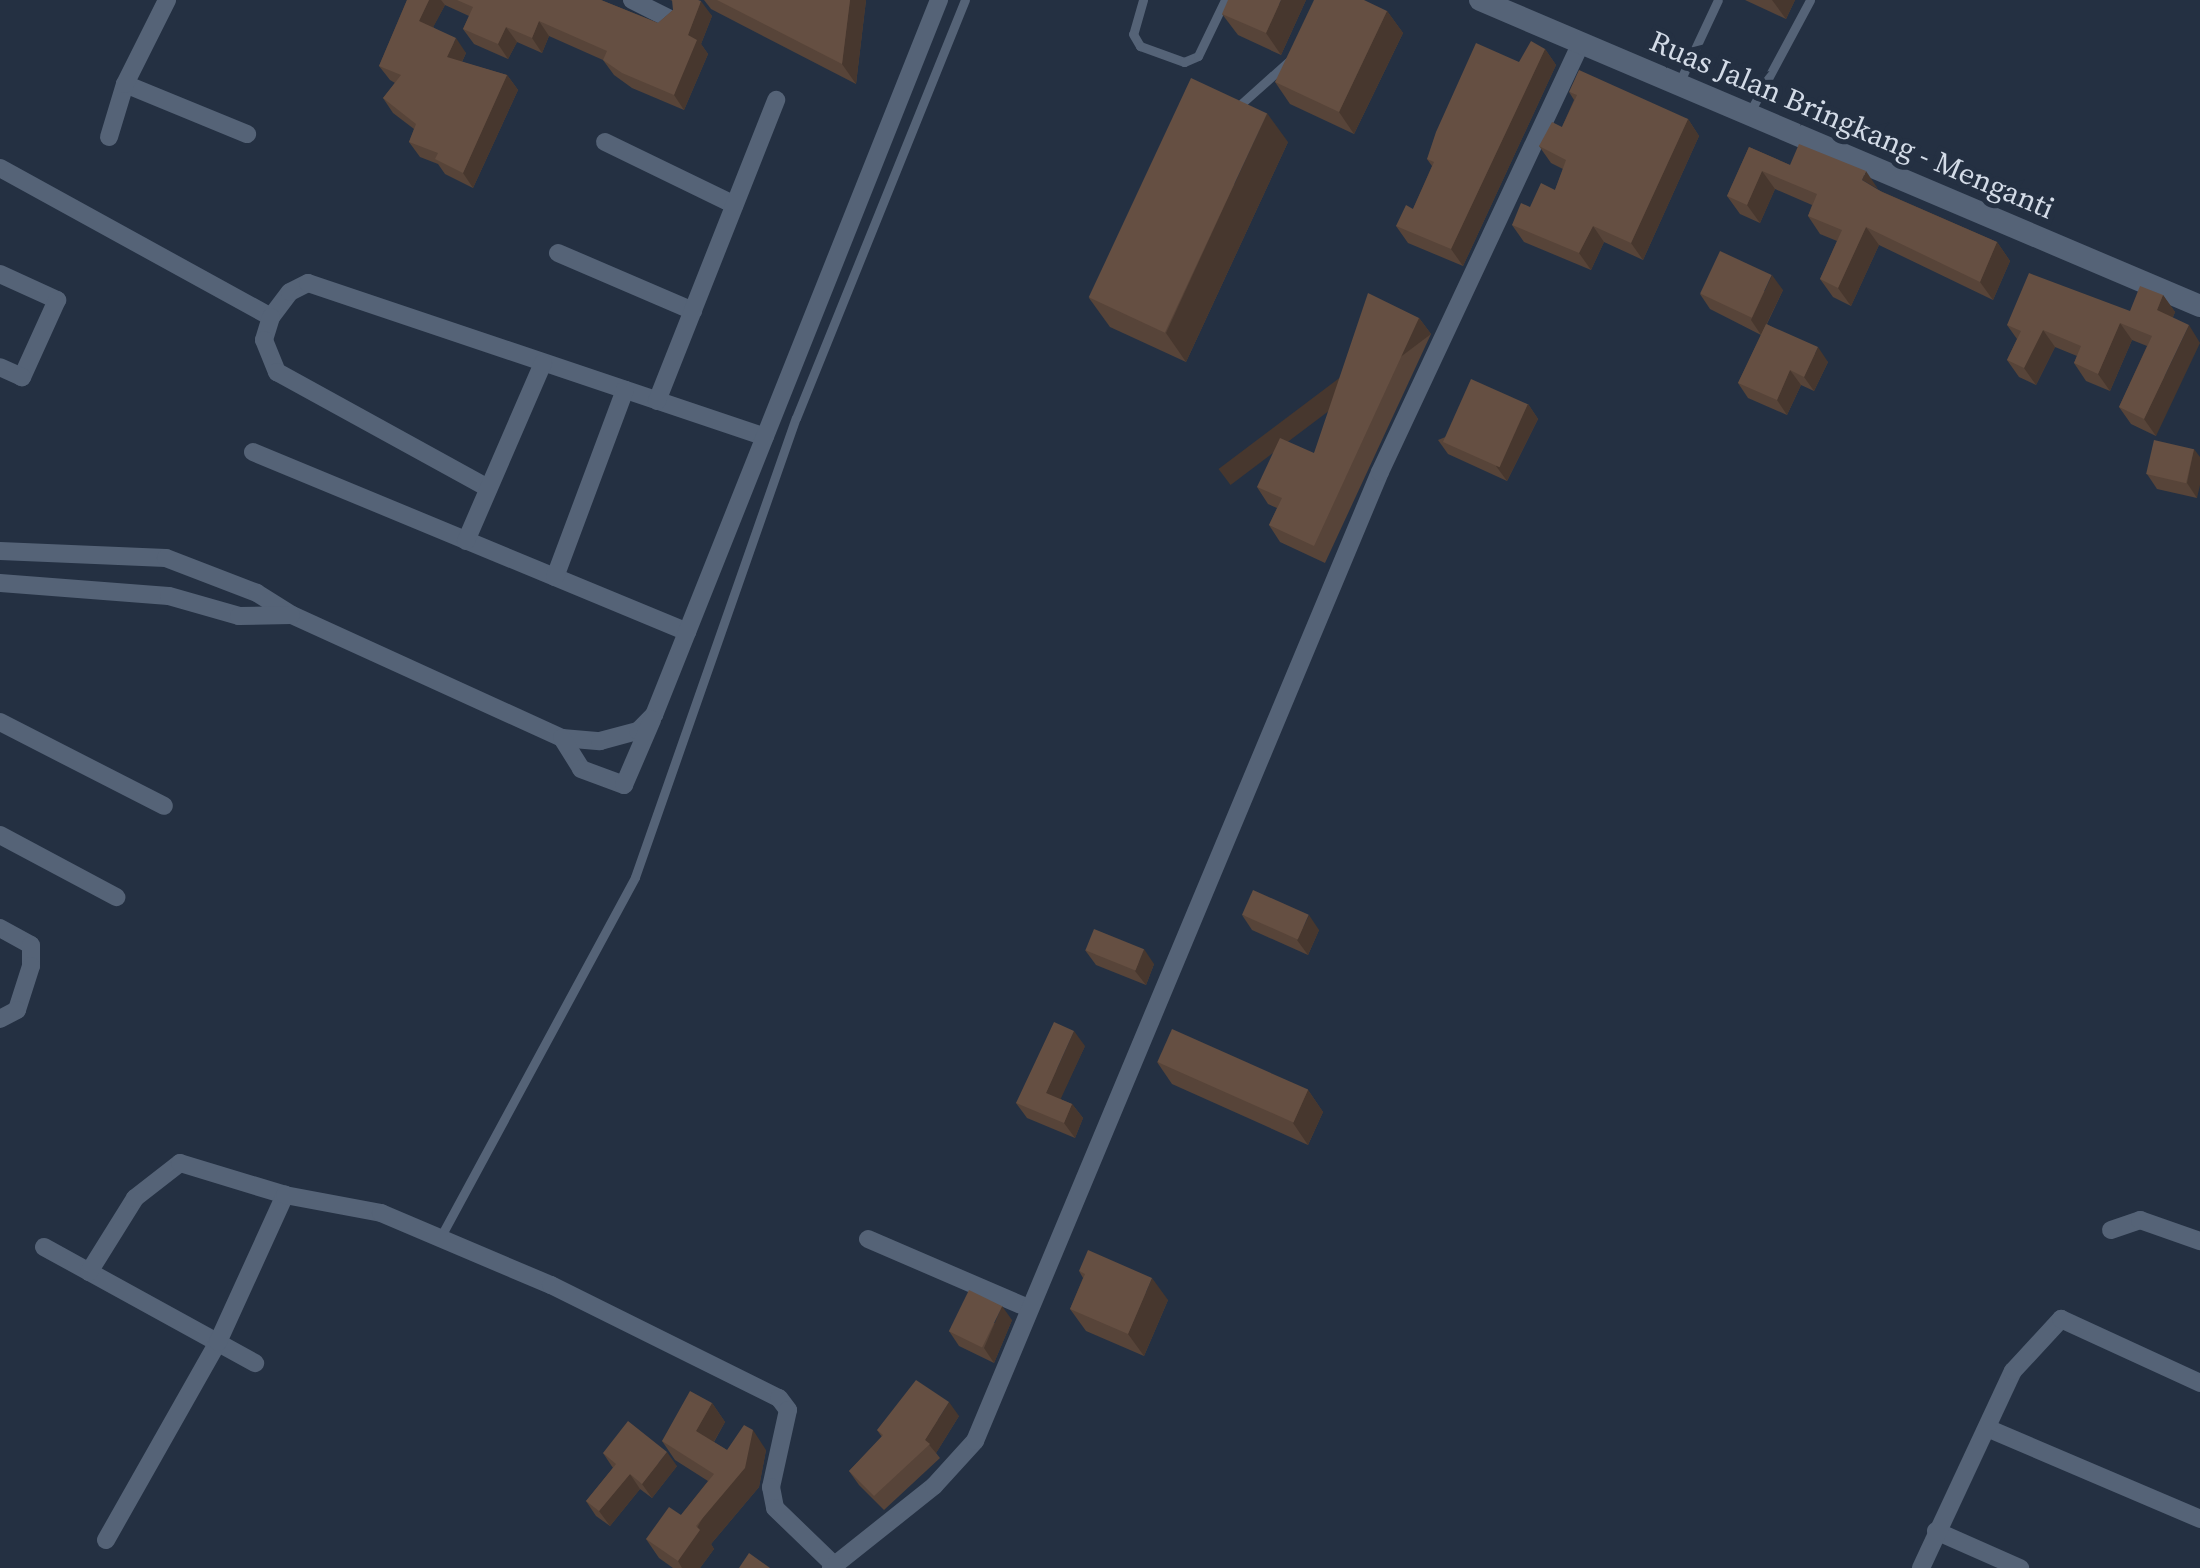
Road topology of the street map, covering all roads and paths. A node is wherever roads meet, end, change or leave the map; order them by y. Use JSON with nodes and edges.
{"nodes":[{"id":1,"x":167,"y":0,"type":"edge"},
{"id":2,"x":632,"y":0,"type":"edge"},
{"id":3,"x":939,"y":0,"type":"edge"},
{"id":4,"x":965,"y":0,"type":"edge"},
{"id":5,"x":1142,"y":0,"type":"edge"},
{"id":6,"x":1224,"y":0,"type":"edge"},
{"id":7,"x":1480,"y":0,"type":"edge"},
{"id":8,"x":1718,"y":0,"type":"edge"},
{"id":9,"x":1810,"y":0,"type":"edge"},
{"id":10,"x":672,"y":20,"type":"edge"},
{"id":11,"x":1581,"y":42,"type":"junction"},
{"id":12,"x":1296,"y":52,"type":"edge"},
{"id":13,"x":125,"y":84,"type":"junction"},
{"id":14,"x":1678,"y":84,"type":"junction"},
{"id":15,"x":776,"y":100,"type":"dead end"},
{"id":16,"x":1242,"y":104,"type":"edge"},
{"id":17,"x":1748,"y":116,"type":"junction"},
{"id":18,"x":247,"y":134,"type":"dead end"},
{"id":19,"x":109,"y":138,"type":"dead end"},
{"id":20,"x":605,"y":142,"type":"dead end"},
{"id":21,"x":0,"y":168,"type":"edge"},
{"id":22,"x":735,"y":205,"type":"junction"},
{"id":23,"x":558,"y":253,"type":"dead end"},
{"id":24,"x":0,"y":274,"type":"edge"},
{"id":25,"x":2200,"y":306,"type":"edge"},
{"id":26,"x":693,"y":310,"type":"junction"},
{"id":27,"x":271,"y":317,"type":"junction"},
{"id":28,"x":543,"y":362,"type":"junction"},
{"id":29,"x":0,"y":367,"type":"edge"},
{"id":30,"x":625,"y":390,"type":"junction"},
{"id":31,"x":657,"y":401,"type":"junction"},
{"id":32,"x":764,"y":437,"type":"junction"},
{"id":33,"x":253,"y":452,"type":"dead end"},
{"id":34,"x":488,"y":488,"type":"junction"},
{"id":35,"x":466,"y":540,"type":"junction"},
{"id":36,"x":0,"y":551,"type":"edge"},
{"id":37,"x":93,"y":557,"type":"junction"},
{"id":38,"x":555,"y":577,"type":"junction"},
{"id":39,"x":0,"y":584,"type":"edge"},
{"id":40,"x":96,"y":592,"type":"junction"},
{"id":41,"x":292,"y":615,"type":"junction"},
{"id":42,"x":687,"y":632,"type":"junction"},
{"id":43,"x":654,"y":714,"type":"junction"},
{"id":44,"x":0,"y":722,"type":"edge"},
{"id":45,"x":562,"y":738,"type":"junction"},
{"id":46,"x":164,"y":806,"type":"dead end"},
{"id":47,"x":0,"y":835,"type":"edge"},
{"id":48,"x":116,"y":897,"type":"dead end"},
{"id":49,"x":0,"y":928,"type":"edge"},
{"id":50,"x":0,"y":1019,"type":"edge"},
{"id":51,"x":285,"y":1195,"type":"junction"},
{"id":52,"x":2111,"y":1230,"type":"dead end"},
{"id":53,"x":440,"y":1238,"type":"junction"},
{"id":54,"x":868,"y":1239,"type":"dead end"},
{"id":55,"x":2200,"y":1240,"type":"edge"},
{"id":56,"x":44,"y":1247,"type":"dead end"},
{"id":57,"x":89,"y":1272,"type":"junction"},
{"id":58,"x":1028,"y":1308,"type":"junction"},
{"id":59,"x":218,"y":1342,"type":"junction"},
{"id":60,"x":255,"y":1363,"type":"dead end"},
{"id":61,"x":2200,"y":1382,"type":"edge"},
{"id":62,"x":1987,"y":1428,"type":"junction"},
{"id":63,"x":2200,"y":1519,"type":"edge"},
{"id":64,"x":1936,"y":1532,"type":"junction"},
{"id":65,"x":106,"y":1540,"type":"dead end"},
{"id":66,"x":832,"y":1566,"type":"edge"},
{"id":67,"x":1921,"y":1568,"type":"edge"},
{"id":68,"x":2020,"y":1568,"type":"edge"}],
"edges":[{"from":1,"to":13,"type":"street"},
{"from":2,"to":10,"type":"street"},
{"from":3,"to":32,"type":"street"},
{"from":4,"to":53,"type":"lane"},
{"from":5,"to":6,"type":"lane"},
{"from":7,"to":11,"type":"main road","name":"Ruas Jalan Bringkang - Menganti"},
{"from":8,"to":14,"type":"lane"},
{"from":9,"to":17,"type":"lane"},
{"from":11,"to":14,"type":"main road","name":"Ruas Jalan Bringkang - Menganti"},
{"from":11,"to":58,"type":"street"},
{"from":12,"to":16,"type":"lane"},
{"from":13,"to":18,"type":"street"},
{"from":13,"to":19,"type":"street"},
{"from":14,"to":17,"type":"main road","name":"Ruas Jalan Bringkang - Menganti"},
{"from":15,"to":22,"type":"street"},
{"from":17,"to":25,"type":"main road","name":"Ruas Jalan Bringkang - Menganti"},
{"from":20,"to":22,"type":"street"},
{"from":21,"to":27,"type":"street"},
{"from":22,"to":26,"type":"street"},
{"from":23,"to":26,"type":"street"},
{"from":24,"to":29,"type":"street"},
{"from":26,"to":31,"type":"street"},
{"from":27,"to":28,"type":"street"},
{"from":27,"to":34,"type":"street"},
{"from":28,"to":30,"type":"street"},
{"from":28,"to":34,"type":"street"},
{"from":30,"to":31,"type":"street"},
{"from":30,"to":38,"type":"street"},
{"from":31,"to":32,"type":"street"},
{"from":32,"to":42,"type":"street"},
{"from":33,"to":35,"type":"street"},
{"from":34,"to":35,"type":"street"},
{"from":35,"to":38,"type":"street"},
{"from":36,"to":37,"type":"street"},
{"from":37,"to":40,"type":"street"},
{"from":37,"to":41,"type":"street"},
{"from":38,"to":42,"type":"street"},
{"from":39,"to":40,"type":"street"},
{"from":40,"to":41,"type":"street"},
{"from":41,"to":45,"type":"street"},
{"from":42,"to":43,"type":"street"},
{"from":43,"to":45,"type":"street"},
{"from":43,"to":45,"type":"street"},
{"from":44,"to":46,"type":"street"},
{"from":47,"to":48,"type":"street"},
{"from":49,"to":50,"type":"street"},
{"from":51,"to":53,"type":"street"},
{"from":51,"to":57,"type":"street"},
{"from":51,"to":59,"type":"street"},
{"from":52,"to":55,"type":"street"},
{"from":53,"to":66,"type":"street"},
{"from":54,"to":58,"type":"street"},
{"from":56,"to":57,"type":"street"},
{"from":57,"to":59,"type":"street"},
{"from":58,"to":66,"type":"street"},
{"from":59,"to":60,"type":"street"},
{"from":59,"to":65,"type":"street"},
{"from":61,"to":62,"type":"street"},
{"from":62,"to":63,"type":"street"},
{"from":62,"to":64,"type":"street"},
{"from":64,"to":67,"type":"street"},
{"from":64,"to":68,"type":"street"}]}
